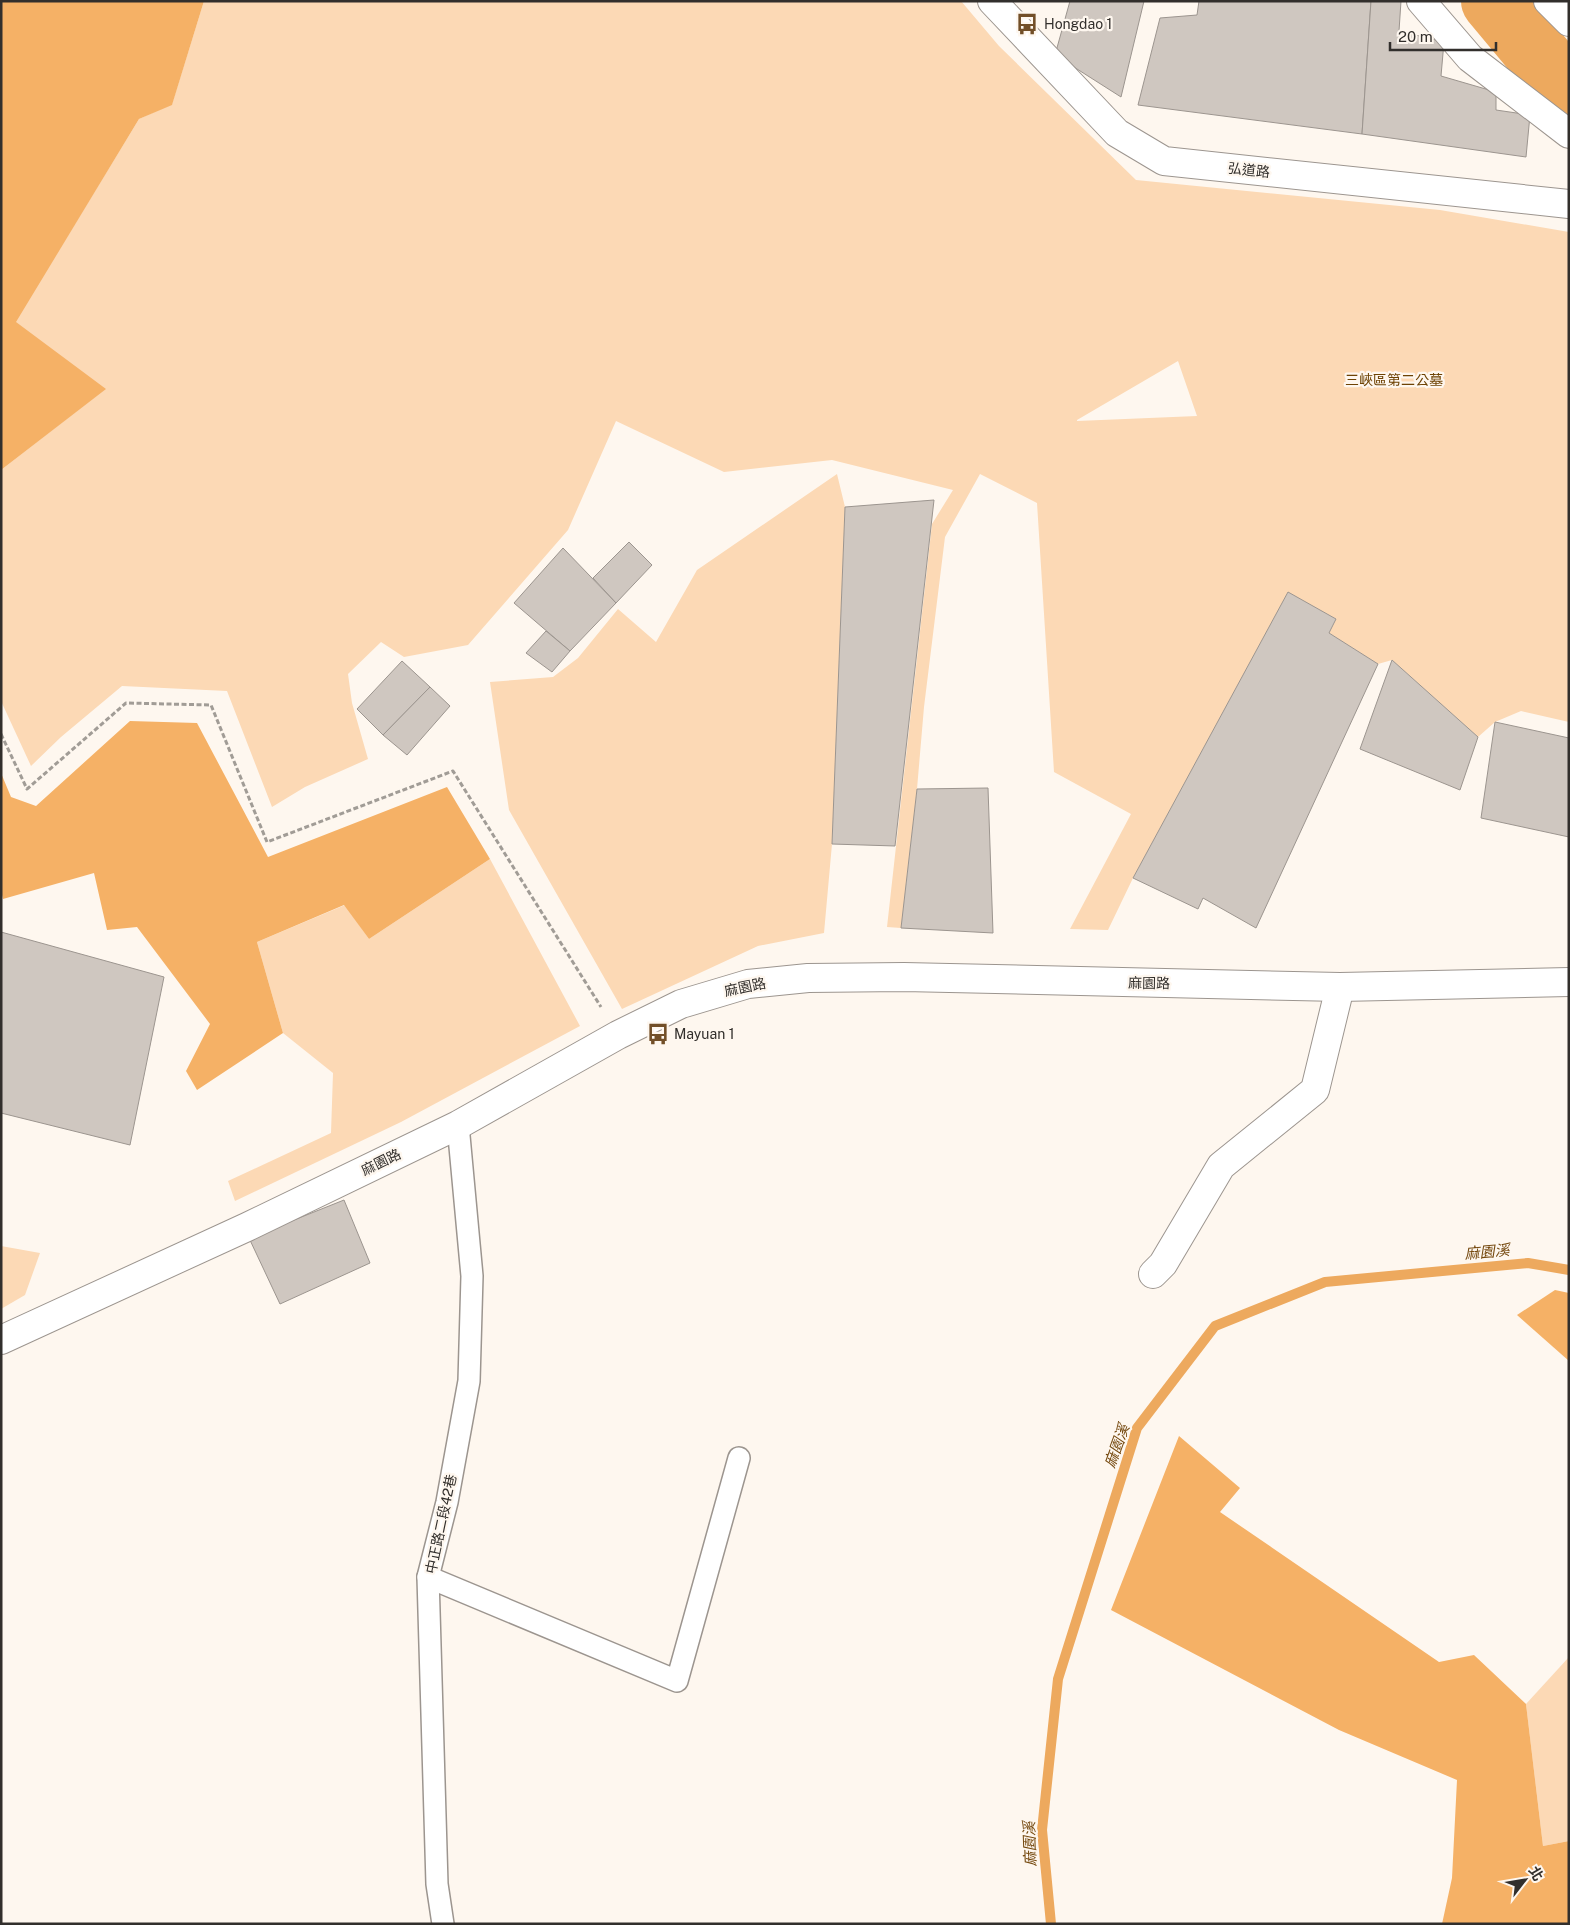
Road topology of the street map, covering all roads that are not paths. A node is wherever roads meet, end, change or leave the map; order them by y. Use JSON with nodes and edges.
{"nodes":[{"id":1,"x":992,"y":1,"type":"edge"},
{"id":2,"x":1421,"y":1,"type":"edge"},
{"id":3,"x":1548,"y":1,"type":"edge"},
{"id":4,"x":1569,"y":22,"type":"edge"},
{"id":5,"x":1569,"y":134,"type":"edge"},
{"id":6,"x":1569,"y":204,"type":"edge"},
{"id":7,"x":1569,"y":982,"type":"edge"},
{"id":8,"x":1340,"y":987,"type":"junction"},
{"id":9,"x":458,"y":1125,"type":"junction"},
{"id":10,"x":1153,"y":1274,"type":"dead end"},
{"id":11,"x":1,"y":1340,"type":"edge"},
{"id":12,"x":739,"y":1458,"type":"dead end"},
{"id":13,"x":428,"y":1577,"type":"junction"},
{"id":14,"x":442,"y":1924,"type":"edge"}],
"edges":[{"from":1,"to":6,"type":"street","name":"弘道路"},
{"from":2,"to":5,"type":"street"},
{"from":3,"to":4,"type":"street"},
{"from":7,"to":8,"type":"street","name":"麻園路"},
{"from":8,"to":9,"type":"street","name":"麻園路"},
{"from":8,"to":10,"type":"street"},
{"from":9,"to":11,"type":"street","name":"麻園路"},
{"from":9,"to":13,"type":"lane","name":"中正路二段42巷"},
{"from":12,"to":13,"type":"lane"},
{"from":13,"to":14,"type":"lane","name":"中正路二段42巷"}]}
